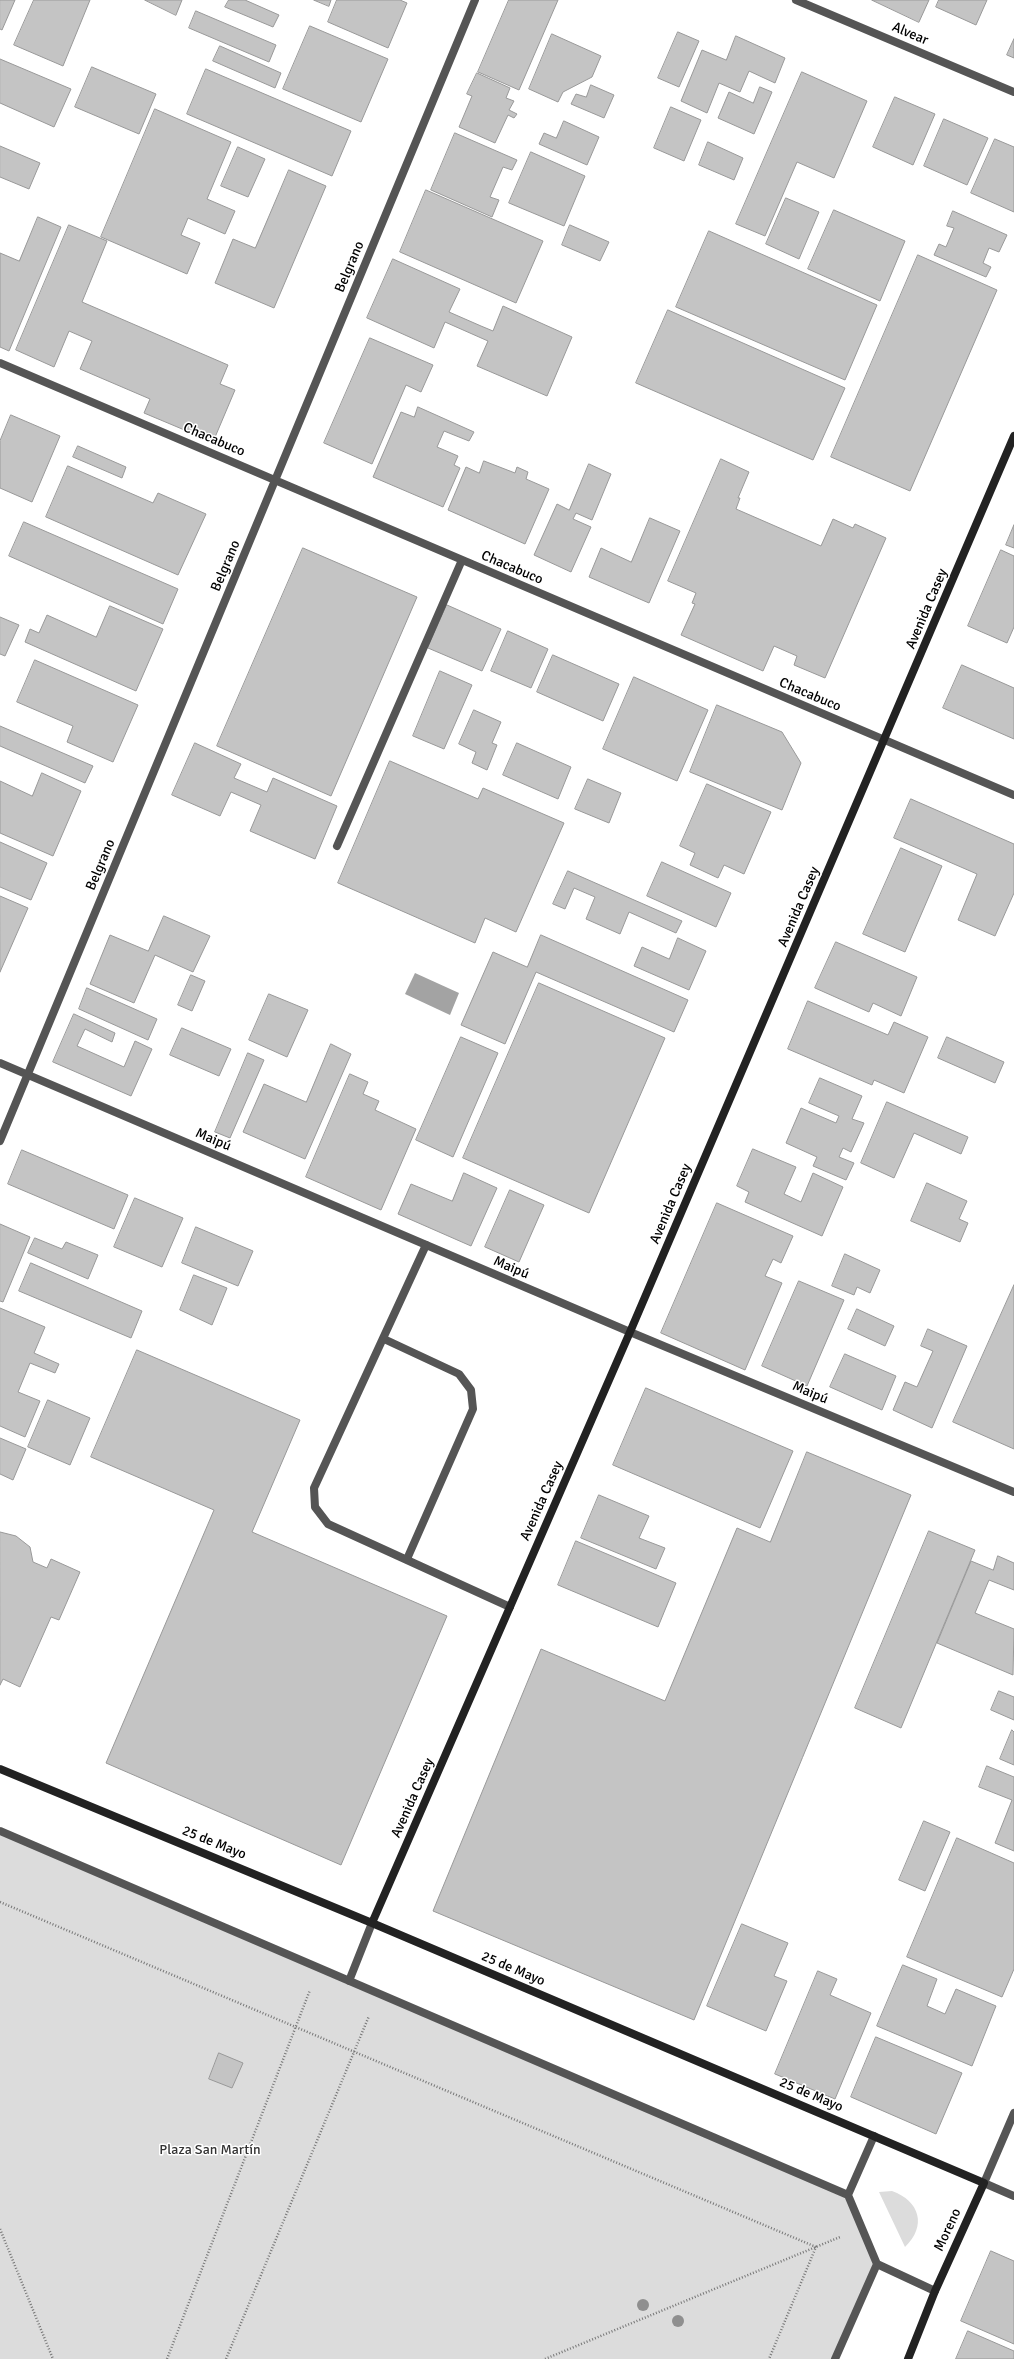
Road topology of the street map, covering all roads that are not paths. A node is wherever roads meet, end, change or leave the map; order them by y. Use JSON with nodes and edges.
{"nodes":[{"id":1,"x":475,"y":0,"type":"edge"},
{"id":2,"x":796,"y":0,"type":"edge"},
{"id":3,"x":1014,"y":92,"type":"edge"},
{"id":4,"x":0,"y":363,"type":"edge"},
{"id":5,"x":1014,"y":436,"type":"edge"},
{"id":6,"x":275,"y":481,"type":"junction"},
{"id":7,"x":462,"y":560,"type":"junction"},
{"id":8,"x":885,"y":741,"type":"junction"},
{"id":9,"x":1014,"y":795,"type":"edge"},
{"id":10,"x":337,"y":846,"type":"dead end"},
{"id":11,"x":0,"y":1063,"type":"edge"},
{"id":12,"x":28,"y":1075,"type":"junction"},
{"id":13,"x":0,"y":1141,"type":"edge"},
{"id":14,"x":426,"y":1245,"type":"junction"},
{"id":15,"x":630,"y":1332,"type":"junction"},
{"id":16,"x":384,"y":1339,"type":"junction"},
{"id":17,"x":1014,"y":1492,"type":"edge"},
{"id":18,"x":407,"y":1559,"type":"junction"},
{"id":19,"x":510,"y":1607,"type":"junction"},
{"id":20,"x":0,"y":1769,"type":"edge"},
{"id":21,"x":0,"y":1831,"type":"edge"},
{"id":22,"x":372,"y":1923,"type":"junction"},
{"id":23,"x":349,"y":1981,"type":"junction"},
{"id":24,"x":1014,"y":2114,"type":"edge"},
{"id":25,"x":874,"y":2136,"type":"junction"},
{"id":26,"x":984,"y":2183,"type":"junction"},
{"id":27,"x":848,"y":2195,"type":"junction"},
{"id":28,"x":1014,"y":2196,"type":"edge"},
{"id":29,"x":876,"y":2264,"type":"junction"},
{"id":30,"x":935,"y":2291,"type":"junction"},
{"id":31,"x":835,"y":2359,"type":"edge"},
{"id":32,"x":908,"y":2359,"type":"edge"}],
"edges":[{"from":1,"to":6,"type":"street","name":"Belgrano"},
{"from":2,"to":3,"type":"street","name":"Alvear"},
{"from":4,"to":6,"type":"street","name":"Chacabuco"},
{"from":5,"to":8,"type":"main road","name":"Avenida Casey"},
{"from":6,"to":7,"type":"street","name":"Chacabuco"},
{"from":6,"to":12,"type":"street","name":"Belgrano"},
{"from":7,"to":8,"type":"street","name":"Chacabuco"},
{"from":7,"to":10,"type":"street"},
{"from":8,"to":9,"type":"street","name":"Chacabuco"},
{"from":8,"to":15,"type":"main road","name":"Avenida Casey"},
{"from":11,"to":12,"type":"street","name":"Maipú"},
{"from":12,"to":13,"type":"street","name":"Belgrano"},
{"from":12,"to":14,"type":"street","name":"Maipú"},
{"from":14,"to":15,"type":"street","name":"Maipú"},
{"from":14,"to":16,"type":"street"},
{"from":15,"to":17,"type":"street","name":"Maipú"},
{"from":15,"to":19,"type":"main road","name":"Avenida Casey"},
{"from":16,"to":18,"type":"street"},
{"from":16,"to":18,"type":"street"},
{"from":18,"to":19,"type":"street"},
{"from":19,"to":22,"type":"main road","name":"Avenida Casey"},
{"from":20,"to":22,"type":"main road","name":"25 de Mayo"},
{"from":21,"to":23,"type":"street"},
{"from":22,"to":23,"type":"street","name":"Avenida Casey"},
{"from":22,"to":25,"type":"main road","name":"25 de Mayo"},
{"from":23,"to":27,"type":"street"},
{"from":24,"to":26,"type":"street","name":"Moreno"},
{"from":25,"to":26,"type":"main road","name":"25 de Mayo"},
{"from":25,"to":27,"type":"street"},
{"from":26,"to":28,"type":"street","name":"25 de Mayo"},
{"from":26,"to":30,"type":"main road","name":"Moreno"},
{"from":27,"to":29,"type":"street"},
{"from":29,"to":30,"type":"street"},
{"from":29,"to":31,"type":"street"},
{"from":30,"to":32,"type":"main road","name":"Moreno"}]}
